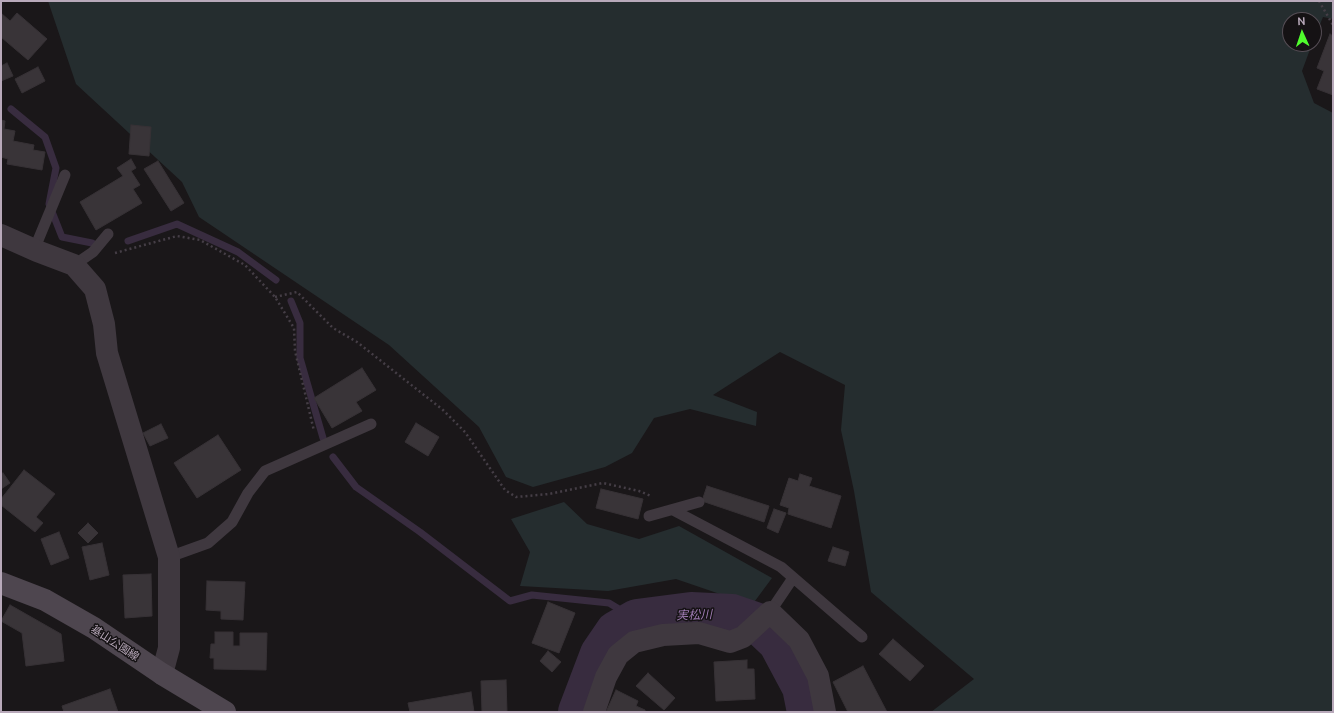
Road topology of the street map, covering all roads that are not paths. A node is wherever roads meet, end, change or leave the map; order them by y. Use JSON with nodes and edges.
{"nodes":[{"id":1,"x":65,"y":175,"type":"dead end"},
{"id":2,"x":108,"y":234,"type":"dead end"},
{"id":3,"x":1,"y":235,"type":"edge"},
{"id":4,"x":34,"y":250,"type":"junction"},
{"id":5,"x":74,"y":265,"type":"junction"},
{"id":6,"x":371,"y":424,"type":"dead end"},
{"id":7,"x":699,"y":502,"type":"dead end"},
{"id":8,"x":673,"y":510,"type":"junction"},
{"id":9,"x":649,"y":516,"type":"dead end"},
{"id":10,"x":169,"y":557,"type":"junction"},
{"id":11,"x":794,"y":578,"type":"junction"},
{"id":12,"x":1,"y":583,"type":"edge"},
{"id":13,"x":770,"y":612,"type":"junction"},
{"id":14,"x":862,"y":637,"type":"dead end"},
{"id":15,"x":162,"y":674,"type":"junction"},
{"id":16,"x":225,"y":712,"type":"edge"},
{"id":17,"x":594,"y":712,"type":"edge"},
{"id":18,"x":825,"y":712,"type":"edge"}],
"edges":[{"from":1,"to":4,"type":"lane"},
{"from":2,"to":5,"type":"lane"},
{"from":3,"to":4,"type":"street"},
{"from":4,"to":5,"type":"street"},
{"from":5,"to":10,"type":"street"},
{"from":6,"to":10,"type":"lane"},
{"from":7,"to":8,"type":"lane"},
{"from":8,"to":9,"type":"lane"},
{"from":8,"to":11,"type":"lane"},
{"from":10,"to":15,"type":"street"},
{"from":11,"to":13,"type":"lane"},
{"from":11,"to":14,"type":"lane"},
{"from":12,"to":15,"type":"main road","name":"基山公園線"},
{"from":13,"to":17,"type":"street"},
{"from":13,"to":18,"type":"street"},
{"from":15,"to":16,"type":"main road","name":"基山公園線"}]}
